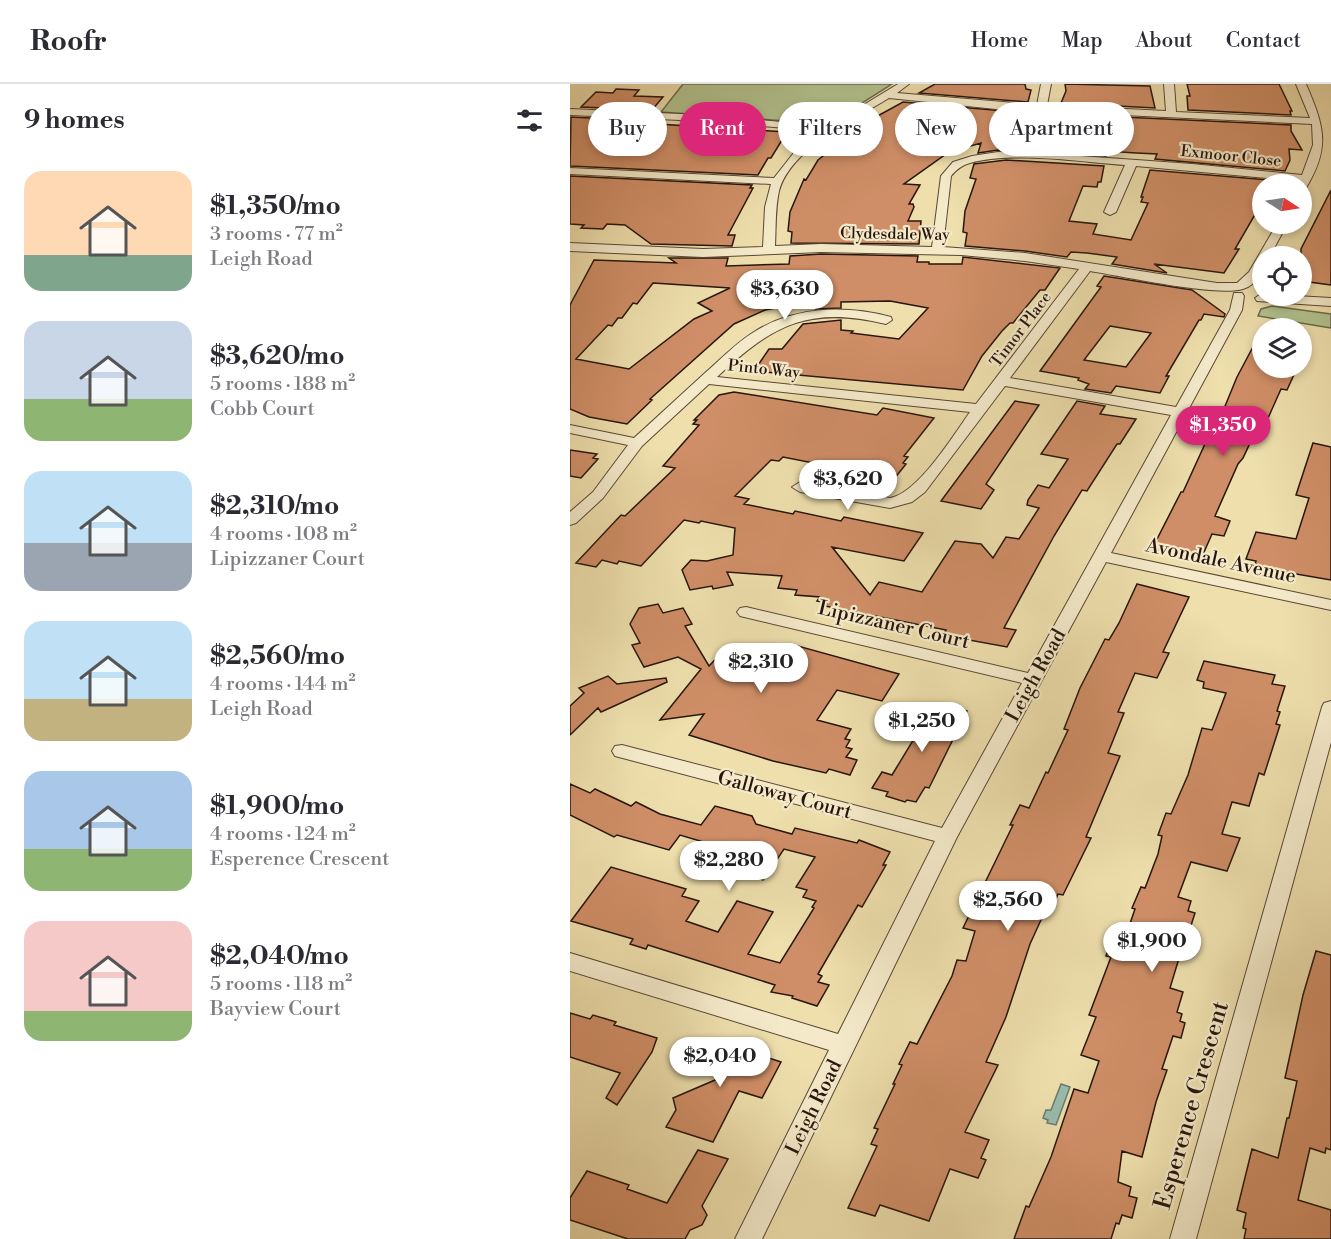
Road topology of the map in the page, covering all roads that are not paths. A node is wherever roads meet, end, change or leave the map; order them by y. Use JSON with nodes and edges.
{"nodes":[{"id":1,"x":904,"y":84,"type":"edge"},
{"id":2,"x":1046,"y":84,"type":"edge"},
{"id":3,"x":1169,"y":84,"type":"edge"},
{"id":4,"x":1301,"y":84,"type":"edge"},
{"id":5,"x":888,"y":95,"type":"junction"},
{"id":6,"x":876,"y":102,"type":"edge"},
{"id":7,"x":1043,"y":102,"type":"edge"},
{"id":8,"x":989,"y":105,"type":"edge"},
{"id":9,"x":570,"y":112,"type":"edge"},
{"id":10,"x":1134,"y":112,"type":"edge"},
{"id":11,"x":1171,"y":114,"type":"junction"},
{"id":12,"x":1316,"y":121,"type":"junction"},
{"id":13,"x":778,"y":124,"type":"edge"},
{"id":14,"x":798,"y":156,"type":"edge"},
{"id":15,"x":1132,"y":162,"type":"junction"},
{"id":16,"x":570,"y":171,"type":"edge"},
{"id":17,"x":1258,"y":174,"type":"edge"},
{"id":18,"x":1308,"y":174,"type":"edge"},
{"id":19,"x":778,"y":181,"type":"junction"},
{"id":20,"x":1110,"y":213,"type":"dead end"},
{"id":21,"x":571,"y":249,"type":"edge"},
{"id":22,"x":769,"y":250,"type":"junction"},
{"id":23,"x":938,"y":250,"type":"junction"},
{"id":24,"x":1087,"y":267,"type":"junction"},
{"id":25,"x":1252,"y":292,"type":"edge"},
{"id":26,"x":1252,"y":292,"type":"edge"},
{"id":27,"x":1237,"y":295,"type":"junction"},
{"id":28,"x":1312,"y":300,"type":"edge"},
{"id":29,"x":1331,"y":302,"type":"edge"},
{"id":30,"x":886,"y":320,"type":"dead end"},
{"id":31,"x":706,"y":380,"type":"junction"},
{"id":32,"x":1002,"y":381,"type":"junction"},
{"id":33,"x":979,"y":409,"type":"junction"},
{"id":34,"x":1180,"y":412,"type":"junction"},
{"id":35,"x":570,"y":429,"type":"edge"},
{"id":36,"x":637,"y":443,"type":"junction"},
{"id":37,"x":800,"y":487,"type":"dead end"},
{"id":38,"x":570,"y":520,"type":"edge"},
{"id":39,"x":1102,"y":556,"type":"junction"},
{"id":40,"x":1331,"y":605,"type":"edge"},
{"id":41,"x":746,"y":612,"type":"dead end"},
{"id":42,"x":1032,"y":680,"type":"junction"},
{"id":43,"x":1331,"y":707,"type":"edge"},
{"id":44,"x":622,"y":751,"type":"dead end"},
{"id":45,"x":947,"y":837,"type":"junction"},
{"id":46,"x":570,"y":962,"type":"edge"},
{"id":47,"x":843,"y":1045,"type":"junction"},
{"id":48,"x":748,"y":1239,"type":"edge"},
{"id":49,"x":1183,"y":1239,"type":"edge"}],
"edges":[{"from":1,"to":5,"type":"street"},
{"from":2,"to":7,"type":"street"},
{"from":3,"to":11,"type":"street"},
{"from":4,"to":12,"type":"street"},
{"from":5,"to":6,"type":"street"},
{"from":5,"to":8,"type":"street"},
{"from":9,"to":13,"type":"street"},
{"from":10,"to":11,"type":"street"},
{"from":11,"to":12,"type":"street"},
{"from":12,"to":18,"type":"street"},
{"from":14,"to":19,"type":"street"},
{"from":15,"to":17,"type":"street","name":"Exmoor Close"},
{"from":15,"to":20,"type":"street"},
{"from":15,"to":23,"type":"street","name":"Exmoor Close"},
{"from":16,"to":19,"type":"street"},
{"from":19,"to":22,"type":"street"},
{"from":21,"to":22,"type":"street","name":"Clydesdale Way"},
{"from":22,"to":23,"type":"street","name":"Clydesdale Way"},
{"from":23,"to":24,"type":"street","name":"Clydesdale Way"},
{"from":24,"to":27,"type":"street","name":"Clydesdale Way"},
{"from":24,"to":32,"type":"street","name":"Timor Place"},
{"from":25,"to":27,"type":"street"},
{"from":26,"to":27,"type":"street","name":"Clydesdale Way"},
{"from":27,"to":34,"type":"street","name":"Leigh Road"},
{"from":28,"to":29,"type":"street","name":"Clydesdale Way"},
{"from":30,"to":31,"type":"street"},
{"from":31,"to":33,"type":"street","name":"Pinto Way"},
{"from":31,"to":36,"type":"street","name":"Pinto Way"},
{"from":32,"to":33,"type":"street","name":"Timor Place"},
{"from":32,"to":34,"type":"street"},
{"from":33,"to":37,"type":"street","name":"Timor Place"},
{"from":34,"to":39,"type":"street","name":"Leigh Road"},
{"from":35,"to":36,"type":"street"},
{"from":36,"to":38,"type":"street","name":"Pinto Way"},
{"from":39,"to":40,"type":"street","name":"Avondale Avenue"},
{"from":39,"to":42,"type":"street","name":"Leigh Road"},
{"from":41,"to":42,"type":"street","name":"Lipizzaner Court"},
{"from":42,"to":45,"type":"street","name":"Leigh Road"},
{"from":43,"to":49,"type":"street","name":"Esperence Crescent"},
{"from":44,"to":45,"type":"street","name":"Galloway Court"},
{"from":45,"to":47,"type":"street","name":"Leigh Road"},
{"from":46,"to":47,"type":"street"},
{"from":47,"to":48,"type":"street","name":"Leigh Road"}]}
